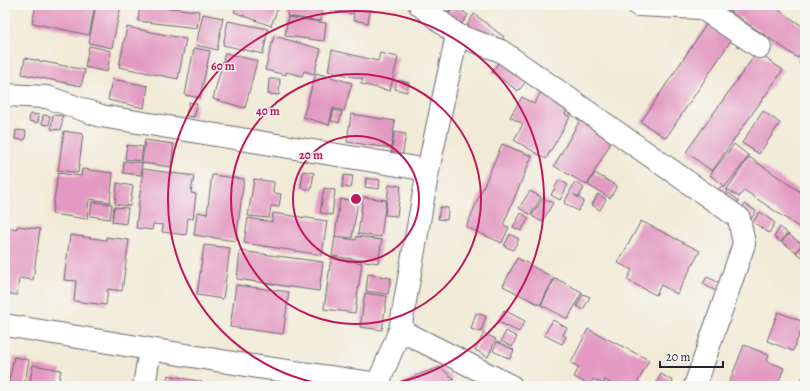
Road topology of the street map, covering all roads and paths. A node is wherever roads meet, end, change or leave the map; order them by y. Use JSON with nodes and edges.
{"nodes":[{"id":1,"x":420,"y":5,"type":"edge"},
{"id":2,"x":638,"y":5,"type":"edge"},
{"id":3,"x":457,"y":36,"type":"junction"},
{"id":4,"x":760,"y":47,"type":"dead end"},
{"id":5,"x":5,"y":95,"type":"edge"},
{"id":6,"x":428,"y":170,"type":"junction"},
{"id":7,"x":5,"y":325,"type":"edge"},
{"id":8,"x":400,"y":330,"type":"junction"},
{"id":9,"x":150,"y":349,"type":"junction"},
{"id":10,"x":377,"y":385,"type":"edge"},
{"id":11,"x":144,"y":386,"type":"edge"},
{"id":12,"x":511,"y":386,"type":"edge"},
{"id":13,"x":695,"y":386,"type":"edge"}],
"edges":[{"from":1,"to":3,"type":"street"},
{"from":2,"to":4,"type":"street"},
{"from":3,"to":6,"type":"street"},
{"from":3,"to":13,"type":"street"},
{"from":5,"to":6,"type":"street"},
{"from":6,"to":8,"type":"street"},
{"from":7,"to":9,"type":"street"},
{"from":8,"to":10,"type":"street"},
{"from":8,"to":12,"type":"street"},
{"from":9,"to":10,"type":"street"},
{"from":9,"to":11,"type":"street"}]}
